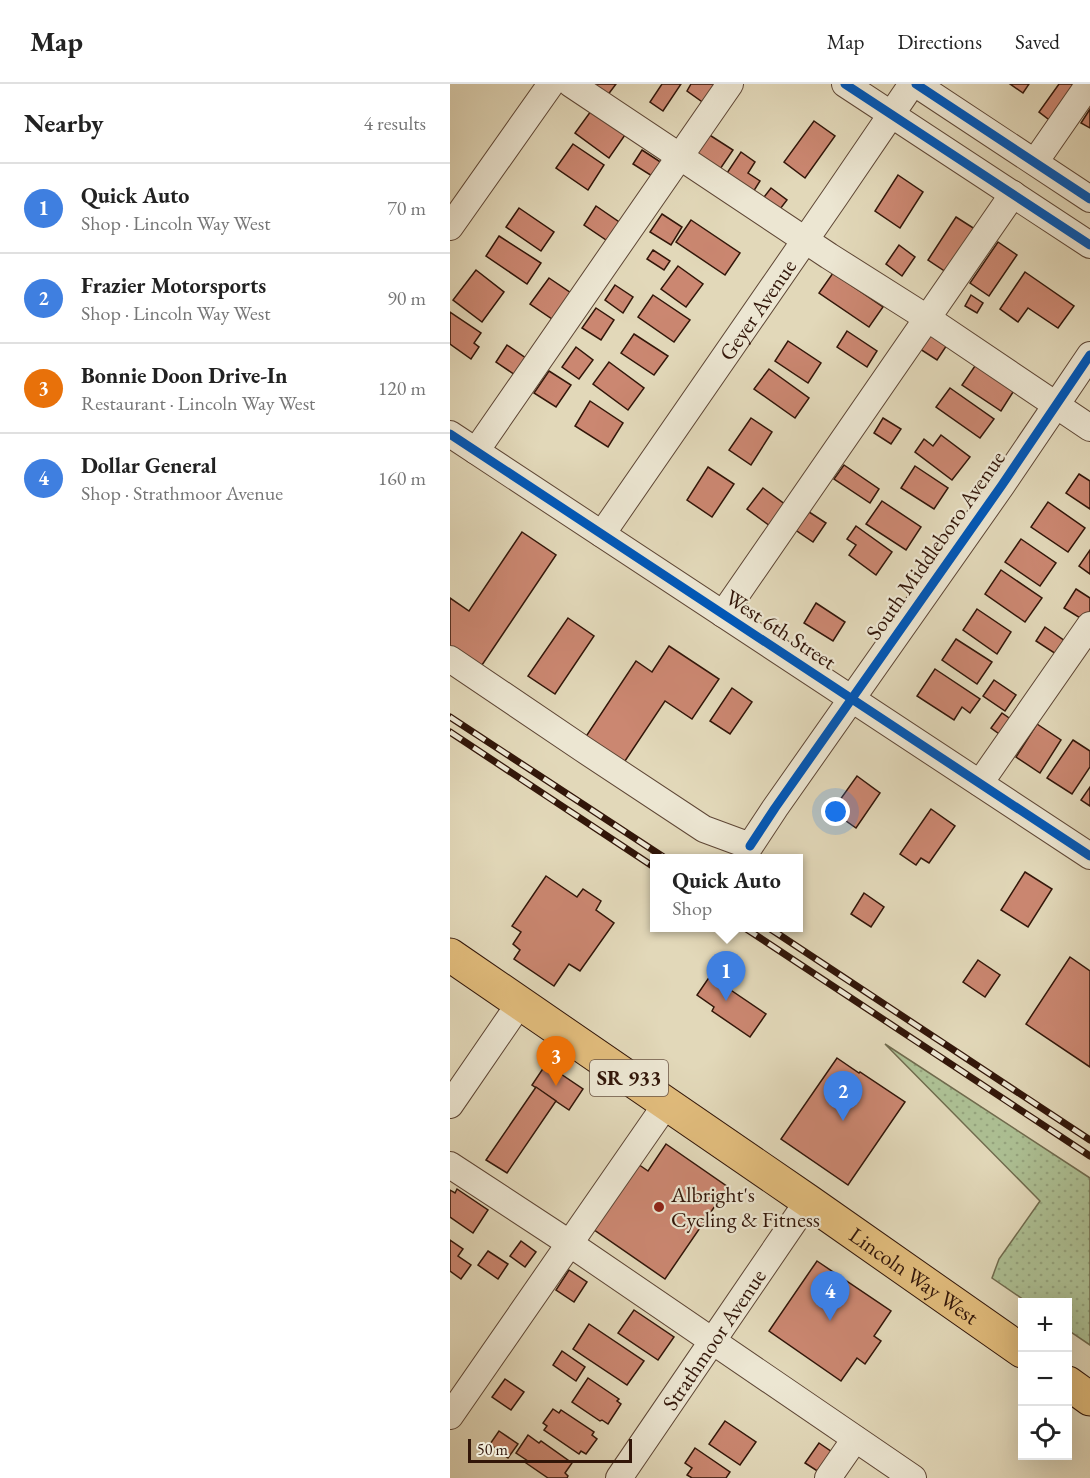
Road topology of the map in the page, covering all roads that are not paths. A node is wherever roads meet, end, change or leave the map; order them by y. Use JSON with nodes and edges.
{"nodes":[{"id":1,"x":550,"y":84,"type":"edge"},
{"id":2,"x":571,"y":84,"type":"edge"},
{"id":3,"x":730,"y":84,"type":"edge"},
{"id":4,"x":845,"y":84,"type":"edge"},
{"id":5,"x":914,"y":84,"type":"edge"},
{"id":6,"x":1089,"y":84,"type":"edge"},
{"id":7,"x":891,"y":114,"type":"junction"},
{"id":8,"x":680,"y":157,"type":"junction"},
{"id":9,"x":1035,"y":162,"type":"junction"},
{"id":10,"x":1013,"y":194,"type":"junction"},
{"id":11,"x":1090,"y":199,"type":"edge"},
{"id":12,"x":450,"y":227,"type":"edge"},
{"id":13,"x":804,"y":240,"type":"junction"},
{"id":14,"x":1090,"y":245,"type":"edge"},
{"id":15,"x":927,"y":318,"type":"junction"},
{"id":16,"x":1090,"y":355,"type":"edge"},
{"id":17,"x":1056,"y":405,"type":"junction"},
{"id":18,"x":1090,"y":428,"type":"edge"},
{"id":19,"x":450,"y":434,"type":"edge"},
{"id":20,"x":476,"y":451,"type":"junction"},
{"id":21,"x":602,"y":534,"type":"junction"},
{"id":22,"x":723,"y":614,"type":"junction"},
{"id":23,"x":1090,"y":625,"type":"edge"},
{"id":24,"x":450,"y":659,"type":"edge"},
{"id":25,"x":852,"y":699,"type":"junction"},
{"id":26,"x":980,"y":783,"type":"junction"},
{"id":27,"x":1090,"y":856,"type":"edge"},
{"id":28,"x":450,"y":955,"type":"edge"},
{"id":29,"x":520,"y":1003,"type":"junction"},
{"id":30,"x":667,"y":1103,"type":"junction"},
{"id":31,"x":450,"y":1105,"type":"edge"},
{"id":32,"x":450,"y":1165,"type":"edge"},
{"id":33,"x":808,"y":1200,"type":"junction"},
{"id":34,"x":568,"y":1243,"type":"junction"},
{"id":35,"x":712,"y":1342,"type":"junction"},
{"id":36,"x":1018,"y":1347,"type":"edge"},
{"id":37,"x":1072,"y":1386,"type":"edge"},
{"id":38,"x":1090,"y":1399,"type":"edge"},
{"id":39,"x":450,"y":1416,"type":"edge"},
{"id":40,"x":855,"y":1439,"type":"junction"},
{"id":41,"x":619,"y":1478,"type":"edge"},
{"id":42,"x":828,"y":1478,"type":"edge"},
{"id":43,"x":913,"y":1478,"type":"edge"}],
"edges":[{"from":1,"to":12,"type":"street"},
{"from":2,"to":8,"type":"street"},
{"from":3,"to":8,"type":"street"},
{"from":4,"to":7,"type":"street"},
{"from":5,"to":7,"type":"street","name":"Geyer Avenue"},
{"from":5,"to":9,"type":"street"},
{"from":6,"to":9,"type":"street"},
{"from":7,"to":10,"type":"street"},
{"from":7,"to":13,"type":"street","name":"Geyer Avenue"},
{"from":8,"to":13,"type":"street"},
{"from":8,"to":20,"type":"street"},
{"from":9,"to":11,"type":"street"},
{"from":10,"to":14,"type":"street"},
{"from":10,"to":15,"type":"street"},
{"from":13,"to":15,"type":"street"},
{"from":13,"to":21,"type":"street","name":"Geyer Avenue"},
{"from":15,"to":17,"type":"street"},
{"from":15,"to":22,"type":"street"},
{"from":16,"to":17,"type":"street","name":"South Middleboro Avenue"},
{"from":17,"to":18,"type":"street"},
{"from":17,"to":25,"type":"street","name":"South Middleboro Avenue"},
{"from":19,"to":20,"type":"street","name":"West 6th Street"},
{"from":20,"to":21,"type":"street","name":"West 6th Street"},
{"from":21,"to":22,"type":"street","name":"West 6th Street"},
{"from":22,"to":25,"type":"street","name":"West 6th Street"},
{"from":23,"to":26,"type":"street"},
{"from":24,"to":25,"type":"street","name":"South Middleboro Avenue"},
{"from":25,"to":26,"type":"street","name":"West 6th Street"},
{"from":26,"to":27,"type":"street","name":"West 6th Street"},
{"from":28,"to":29,"type":"main road","name":"Lincoln Way West","number":"SR 933"},
{"from":29,"to":30,"type":"main road","name":"Lincoln Way West","number":"SR 933"},
{"from":29,"to":31,"type":"street"},
{"from":30,"to":33,"type":"main road","name":"Lincoln Way West","number":"SR 933"},
{"from":30,"to":34,"type":"street"},
{"from":32,"to":34,"type":"street"},
{"from":33,"to":35,"type":"street","name":"Strathmoor Avenue"},
{"from":33,"to":36,"type":"main road","name":"Lincoln Way West","number":"SR 933"},
{"from":34,"to":35,"type":"street"},
{"from":34,"to":39,"type":"street"},
{"from":35,"to":40,"type":"street"},
{"from":35,"to":41,"type":"street","name":"Strathmoor Avenue"},
{"from":37,"to":38,"type":"main road"},
{"from":40,"to":42,"type":"street"},
{"from":40,"to":43,"type":"street"}]}
